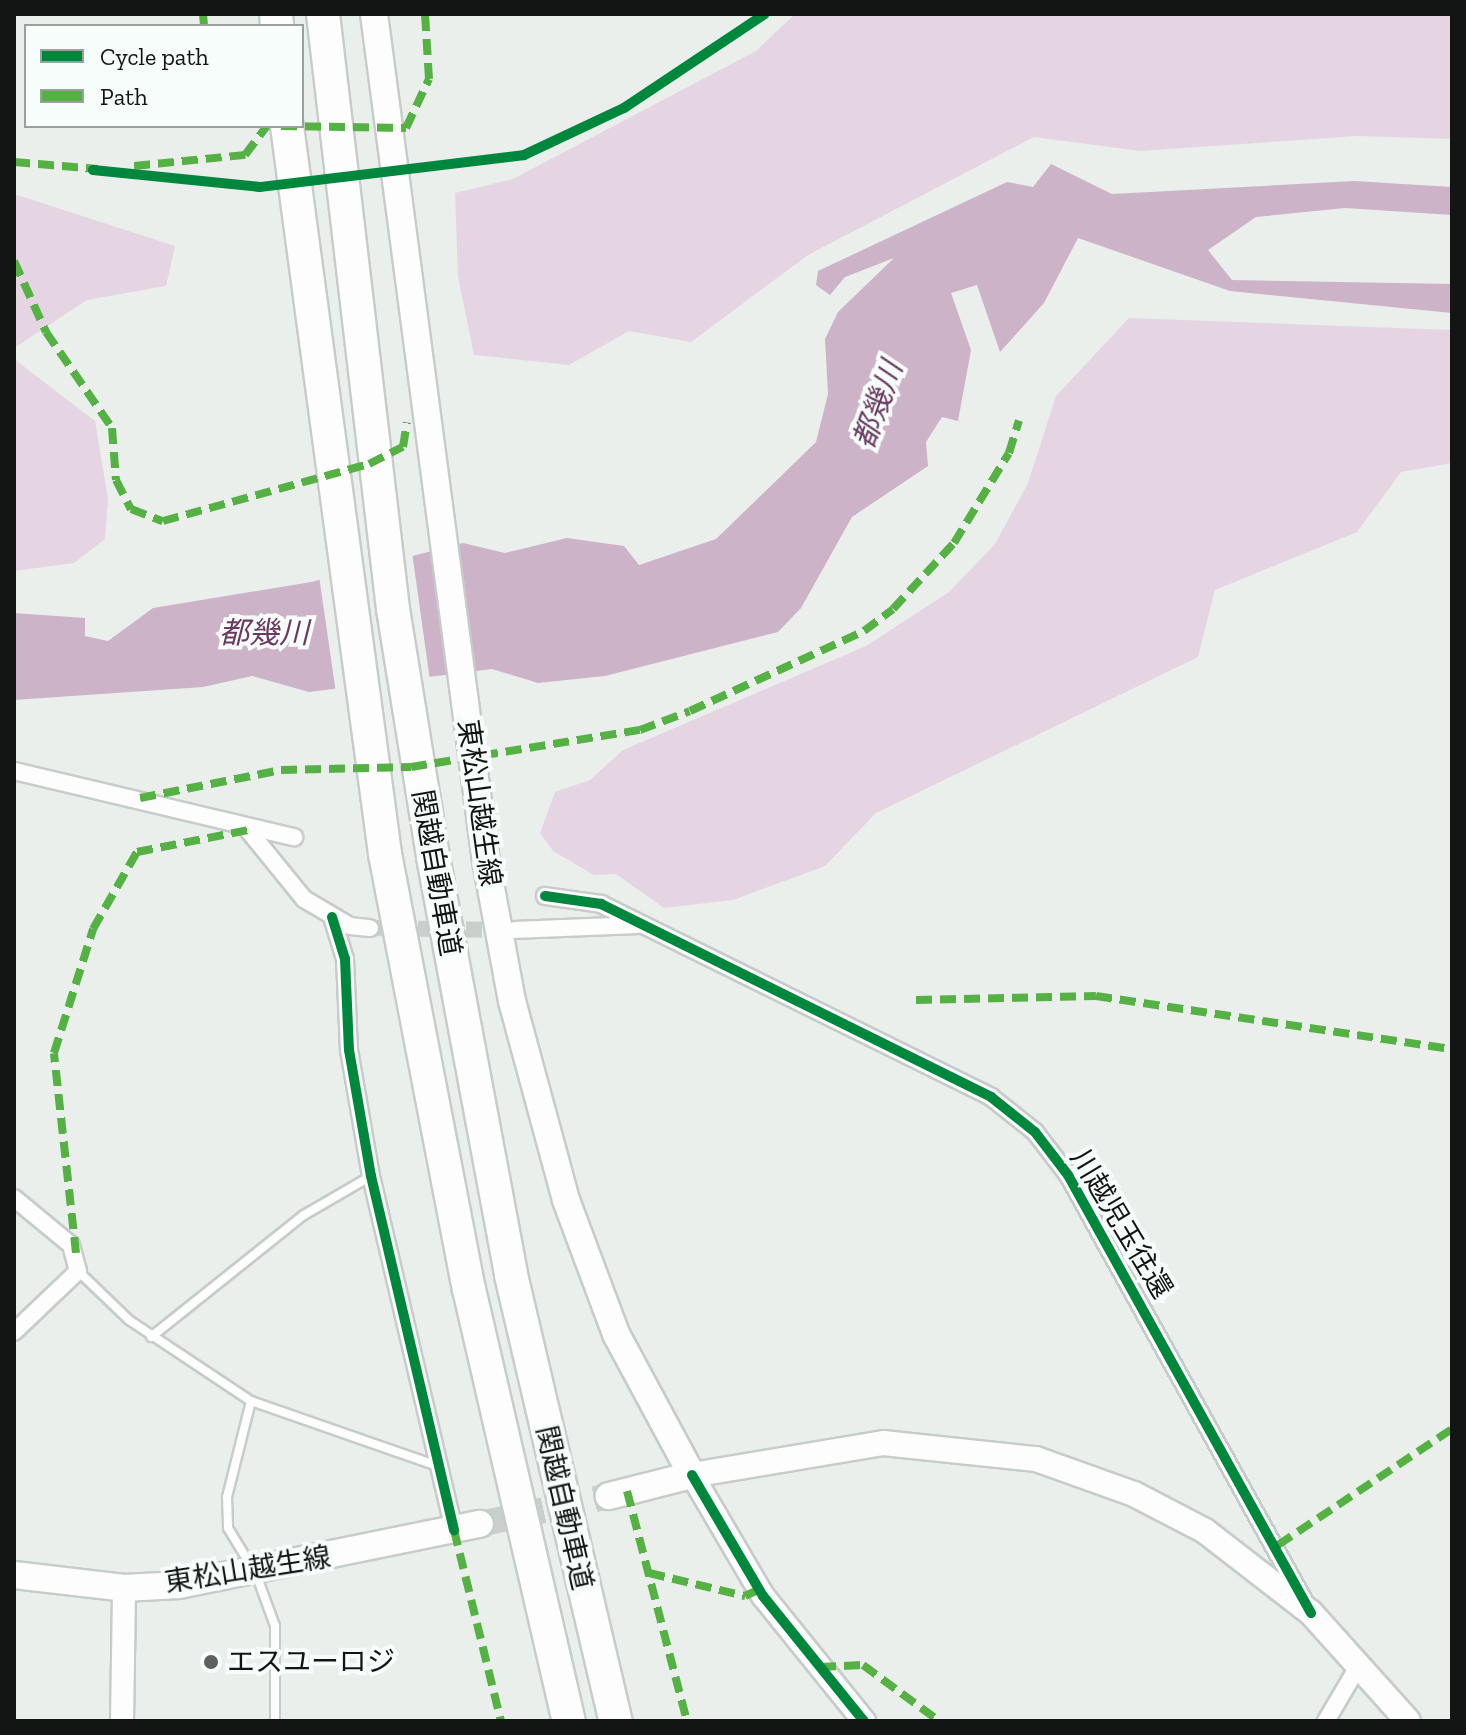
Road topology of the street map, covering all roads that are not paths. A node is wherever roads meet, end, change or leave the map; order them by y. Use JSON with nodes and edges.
{"nodes":[{"id":1,"x":323,"y":14,"type":"edge"},
{"id":2,"x":374,"y":14,"type":"edge"},
{"id":3,"x":287,"y":128,"type":"edge"},
{"id":4,"x":14,"y":771,"type":"edge"},
{"id":5,"x":248,"y":830,"type":"junction"},
{"id":6,"x":294,"y":837,"type":"dead end"},
{"id":7,"x":545,"y":896,"type":"dead end"},
{"id":8,"x":332,"y":917,"type":"junction"},
{"id":9,"x":641,"y":925,"type":"junction"},
{"id":10,"x":370,"y":928,"type":"tunnel mouth"},
{"id":11,"x":515,"y":930,"type":"tunnel mouth"},
{"id":12,"x":371,"y":1176,"type":"junction"},
{"id":13,"x":14,"y":1198,"type":"edge"},
{"id":14,"x":78,"y":1271,"type":"junction"},
{"id":15,"x":14,"y":1332,"type":"edge"},
{"id":16,"x":151,"y":1337,"type":"junction"},
{"id":17,"x":251,"y":1401,"type":"junction"},
{"id":18,"x":438,"y":1466,"type":"junction"},
{"id":19,"x":692,"y":1475,"type":"junction"},
{"id":20,"x":609,"y":1496,"type":"tunnel mouth"},
{"id":21,"x":480,"y":1524,"type":"tunnel mouth"},
{"id":22,"x":454,"y":1530,"type":"junction"},
{"id":23,"x":256,"y":1574,"type":"junction"},
{"id":24,"x":14,"y":1575,"type":"edge"},
{"id":25,"x":124,"y":1588,"type":"junction"},
{"id":26,"x":1311,"y":1613,"type":"junction"},
{"id":27,"x":1359,"y":1665,"type":"junction"},
{"id":28,"x":122,"y":1721,"type":"edge"},
{"id":29,"x":275,"y":1721,"type":"edge"},
{"id":30,"x":569,"y":1721,"type":"edge"},
{"id":31,"x":616,"y":1721,"type":"edge"},
{"id":32,"x":864,"y":1721,"type":"edge"},
{"id":33,"x":1326,"y":1721,"type":"edge"},
{"id":34,"x":1408,"y":1721,"type":"edge"}],
"edges":[{"from":1,"to":31,"type":"highway","name":"関越自動車道"},
{"from":2,"to":19,"type":"main road","name":"東松山越生線"},
{"from":3,"to":30,"type":"highway","name":"関越自動車道"},
{"from":4,"to":5,"type":"street"},
{"from":5,"to":6,"type":"street"},
{"from":5,"to":8,"type":"street"},
{"from":7,"to":9,"type":"street","name":"川越児玉往還"},
{"from":8,"to":10,"type":"street"},
{"from":8,"to":12,"type":"street"},
{"from":9,"to":11,"type":"street"},
{"from":9,"to":26,"type":"street","name":"川越児玉往還"},
{"from":12,"to":16,"type":"lane"},
{"from":12,"to":18,"type":"street"},
{"from":13,"to":14,"type":"street"},
{"from":14,"to":15,"type":"street"},
{"from":14,"to":16,"type":"lane"},
{"from":16,"to":17,"type":"lane"},
{"from":17,"to":18,"type":"lane"},
{"from":17,"to":23,"type":"lane"},
{"from":18,"to":22,"type":"street"},
{"from":19,"to":20,"type":"main road"},
{"from":19,"to":26,"type":"main road"},
{"from":19,"to":32,"type":"street"},
{"from":21,"to":22,"type":"main road","name":"東松山越生線"},
{"from":22,"to":23,"type":"main road","name":"東松山越生線"},
{"from":23,"to":25,"type":"main road","name":"東松山越生線"},
{"from":23,"to":29,"type":"lane"},
{"from":24,"to":25,"type":"main road","name":"東松山越生線"},
{"from":25,"to":28,"type":"street"},
{"from":26,"to":27,"type":"main road"},
{"from":27,"to":33,"type":"street"},
{"from":27,"to":34,"type":"main road"}]}
